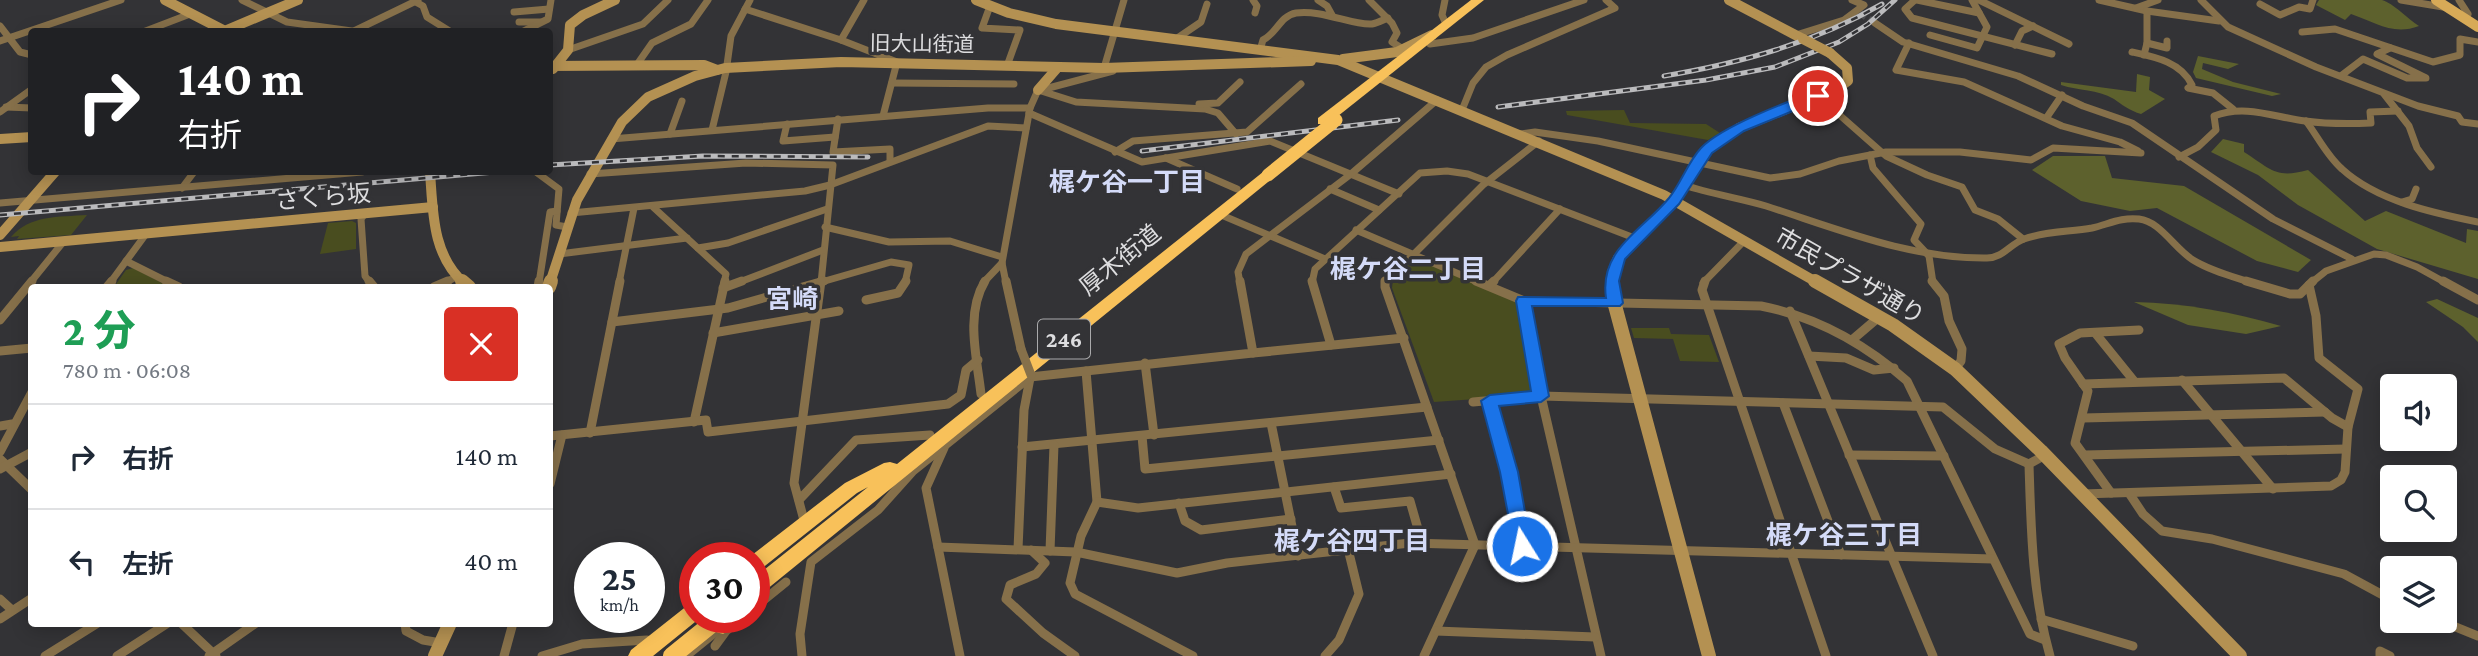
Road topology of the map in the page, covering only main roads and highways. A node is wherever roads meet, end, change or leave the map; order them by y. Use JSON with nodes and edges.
{"nodes":[{"id":1,"x":1488,"y":0,"type":"edge"},
{"id":2,"x":2435,"y":0,"type":"edge"},
{"id":3,"x":1475,"y":1,"type":"edge"},
{"id":4,"x":2478,"y":27,"type":"edge"},
{"id":5,"x":1431,"y":39,"type":"junction"},
{"id":6,"x":1264,"y":173,"type":"junction"},
{"id":7,"x":893,"y":472,"type":"junction"},
{"id":8,"x":856,"y":501,"type":"junction"},
{"id":9,"x":770,"y":551,"type":"edge"},
{"id":10,"x":770,"y":564,"type":"edge"},
{"id":11,"x":770,"y":575,"type":"edge"},
{"id":12,"x":770,"y":588,"type":"edge"},
{"id":13,"x":679,"y":626,"type":"edge"},
{"id":14,"x":679,"y":633,"type":"edge"},
{"id":15,"x":706,"y":633,"type":"edge"},
{"id":16,"x":654,"y":649,"type":"edge"},
{"id":17,"x":639,"y":656,"type":"edge"},
{"id":18,"x":671,"y":656,"type":"edge"}],
"edges":[{"from":1,"to":5,"type":"highway","name":"厚木街道","number":"246"},
{"from":2,"to":4,"type":"main road"},
{"from":3,"to":5,"type":"highway","name":"厚木街道","number":"246"},
{"from":5,"to":6,"type":"highway","name":"厚木街道","number":"246","bridge":true},
{"from":6,"to":7,"type":"highway","name":"厚木街道","number":"246"},
{"from":6,"to":7,"type":"highway","name":"厚木街道","number":"246"},
{"from":7,"to":8,"type":"highway","name":"厚木街道","number":"246"},
{"from":7,"to":9,"type":"highway"},
{"from":7,"to":12,"type":"highway"},
{"from":8,"to":10,"type":"highway","name":"厚木街道","number":"246"},
{"from":8,"to":11,"type":"highway","name":"厚木街道","number":"246"},
{"from":13,"to":16,"type":"highway"},
{"from":14,"to":16,"type":"highway"},
{"from":15,"to":18,"type":"highway","bridge":true},
{"from":16,"to":17,"type":"highway"}]}
